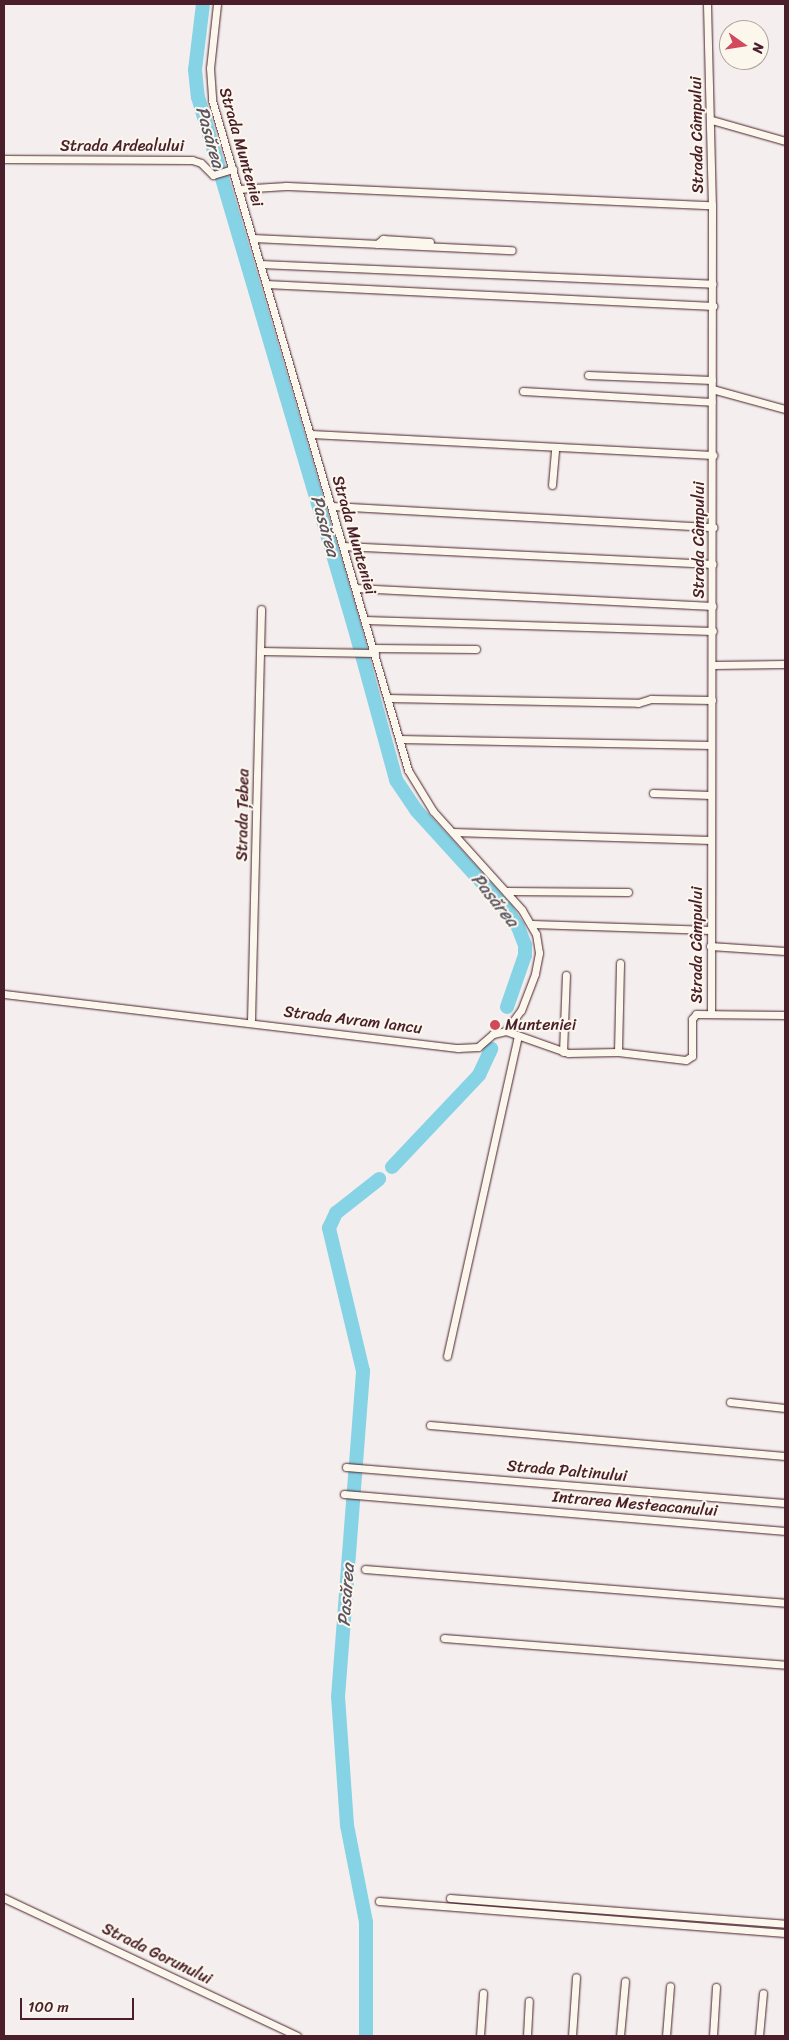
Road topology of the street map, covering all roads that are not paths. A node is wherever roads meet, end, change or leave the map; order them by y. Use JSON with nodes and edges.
{"nodes":[{"id":1,"x":217,"y":4,"type":"edge"},
{"id":2,"x":707,"y":4,"type":"edge"},
{"id":3,"x":712,"y":120,"type":"junction"},
{"id":4,"x":785,"y":141,"type":"edge"},
{"id":5,"x":4,"y":159,"type":"edge"},
{"id":6,"x":231,"y":170,"type":"junction"},
{"id":7,"x":238,"y":188,"type":"junction"},
{"id":8,"x":712,"y":205,"type":"junction"},
{"id":9,"x":253,"y":238,"type":"junction"},
{"id":10,"x":377,"y":244,"type":"junction"},
{"id":11,"x":476,"y":244,"type":"dead end"},
{"id":12,"x":512,"y":250,"type":"dead end"},
{"id":13,"x":260,"y":264,"type":"junction"},
{"id":14,"x":266,"y":284,"type":"junction"},
{"id":15,"x":713,"y":284,"type":"junction"},
{"id":16,"x":713,"y":306,"type":"junction"},
{"id":17,"x":588,"y":375,"type":"dead end"},
{"id":18,"x":712,"y":380,"type":"junction"},
{"id":19,"x":712,"y":389,"type":"junction"},
{"id":20,"x":523,"y":391,"type":"dead end"},
{"id":21,"x":712,"y":402,"type":"junction"},
{"id":22,"x":785,"y":409,"type":"edge"},
{"id":23,"x":310,"y":434,"type":"junction"},
{"id":24,"x":555,"y":446,"type":"junction"},
{"id":25,"x":713,"y":454,"type":"junction"},
{"id":26,"x":552,"y":485,"type":"dead end"},
{"id":27,"x":332,"y":506,"type":"junction"},
{"id":28,"x":713,"y":527,"type":"junction"},
{"id":29,"x":343,"y":546,"type":"junction"},
{"id":30,"x":713,"y":564,"type":"junction"},
{"id":31,"x":355,"y":588,"type":"junction"},
{"id":32,"x":713,"y":606,"type":"junction"},
{"id":33,"x":262,"y":609,"type":"dead end"},
{"id":34,"x":365,"y":620,"type":"junction"},
{"id":35,"x":713,"y":631,"type":"junction"},
{"id":36,"x":261,"y":650,"type":"junction"},
{"id":37,"x":374,"y":650,"type":"junction"},
{"id":38,"x":476,"y":650,"type":"dead end"},
{"id":39,"x":785,"y":664,"type":"edge"},
{"id":40,"x":713,"y":665,"type":"junction"},
{"id":41,"x":387,"y":698,"type":"junction"},
{"id":42,"x":712,"y":700,"type":"junction"},
{"id":43,"x":399,"y":739,"type":"junction"},
{"id":44,"x":711,"y":744,"type":"junction"},
{"id":45,"x":653,"y":793,"type":"dead end"},
{"id":46,"x":711,"y":795,"type":"junction"},
{"id":47,"x":453,"y":832,"type":"junction"},
{"id":48,"x":711,"y":840,"type":"junction"},
{"id":49,"x":506,"y":891,"type":"junction"},
{"id":50,"x":628,"y":892,"type":"dead end"},
{"id":51,"x":532,"y":924,"type":"junction"},
{"id":52,"x":710,"y":930,"type":"junction"},
{"id":53,"x":710,"y":946,"type":"junction"},
{"id":54,"x":785,"y":951,"type":"edge"},
{"id":55,"x":620,"y":963,"type":"dead end"},
{"id":56,"x":566,"y":975,"type":"dead end"},
{"id":57,"x":4,"y":994,"type":"edge"},
{"id":58,"x":711,"y":1014,"type":"junction"},
{"id":59,"x":785,"y":1015,"type":"edge"},
{"id":60,"x":251,"y":1021,"type":"junction"},
{"id":61,"x":506,"y":1031,"type":"junction"},
{"id":62,"x":518,"y":1036,"type":"junction"},
{"id":63,"x":563,"y":1052,"type":"junction"},
{"id":64,"x":618,"y":1052,"type":"junction"},
{"id":65,"x":447,"y":1356,"type":"dead end"},
{"id":66,"x":730,"y":1402,"type":"dead end"},
{"id":67,"x":785,"y":1408,"type":"edge"},
{"id":68,"x":430,"y":1426,"type":"dead end"},
{"id":69,"x":785,"y":1456,"type":"edge"},
{"id":70,"x":346,"y":1467,"type":"dead end"},
{"id":71,"x":344,"y":1494,"type":"dead end"},
{"id":72,"x":785,"y":1503,"type":"edge"},
{"id":73,"x":785,"y":1531,"type":"edge"},
{"id":74,"x":365,"y":1569,"type":"dead end"},
{"id":75,"x":785,"y":1603,"type":"edge"},
{"id":76,"x":444,"y":1638,"type":"dead end"},
{"id":77,"x":785,"y":1665,"type":"edge"},
{"id":78,"x":4,"y":1898,"type":"edge"},
{"id":79,"x":450,"y":1898,"type":"dead end"},
{"id":80,"x":379,"y":1901,"type":"dead end"},
{"id":81,"x":785,"y":1924,"type":"edge"},
{"id":82,"x":785,"y":1933,"type":"edge"},
{"id":83,"x":576,"y":1977,"type":"dead end"},
{"id":84,"x":625,"y":1981,"type":"dead end"},
{"id":85,"x":670,"y":1986,"type":"dead end"},
{"id":86,"x":716,"y":1987,"type":"dead end"},
{"id":87,"x":483,"y":1993,"type":"dead end"},
{"id":88,"x":763,"y":1993,"type":"dead end"},
{"id":89,"x":529,"y":2001,"type":"dead end"},
{"id":90,"x":297,"y":2036,"type":"edge"},
{"id":91,"x":480,"y":2036,"type":"edge"},
{"id":92,"x":527,"y":2036,"type":"edge"},
{"id":93,"x":572,"y":2036,"type":"edge"},
{"id":94,"x":620,"y":2036,"type":"edge"},
{"id":95,"x":666,"y":2036,"type":"edge"},
{"id":96,"x":712,"y":2036,"type":"edge"},
{"id":97,"x":759,"y":2036,"type":"edge"}],
"edges":[{"from":1,"to":6,"type":"street","name":"Strada Munteniei"},
{"from":2,"to":3,"type":"street","name":"Strada Câmpului"},
{"from":3,"to":4,"type":"street"},
{"from":3,"to":8,"type":"street","name":"Strada Câmpului"},
{"from":5,"to":6,"type":"street","name":"Strada Ardealului"},
{"from":6,"to":7,"type":"street","name":"Strada Munteniei"},
{"from":7,"to":8,"type":"street"},
{"from":7,"to":9,"type":"street","name":"Strada Munteniei"},
{"from":8,"to":15,"type":"street","name":"Strada Câmpului"},
{"from":9,"to":10,"type":"street"},
{"from":9,"to":13,"type":"street","name":"Strada Munteniei"},
{"from":10,"to":11,"type":"street"},
{"from":10,"to":12,"type":"street"},
{"from":13,"to":14,"type":"street","name":"Strada Munteniei"},
{"from":13,"to":15,"type":"street"},
{"from":14,"to":16,"type":"street"},
{"from":14,"to":23,"type":"street","name":"Strada Munteniei"},
{"from":15,"to":16,"type":"street","name":"Strada Câmpului"},
{"from":16,"to":18,"type":"street","name":"Strada Câmpului"},
{"from":17,"to":18,"type":"street"},
{"from":18,"to":19,"type":"street","name":"Strada Câmpului"},
{"from":19,"to":21,"type":"street","name":"Strada Câmpului"},
{"from":19,"to":22,"type":"street"},
{"from":20,"to":21,"type":"street"},
{"from":21,"to":25,"type":"street","name":"Strada Câmpului"},
{"from":23,"to":24,"type":"street"},
{"from":23,"to":27,"type":"street","name":"Strada Munteniei"},
{"from":24,"to":25,"type":"street"},
{"from":24,"to":26,"type":"street"},
{"from":25,"to":28,"type":"street","name":"Strada Câmpului"},
{"from":27,"to":28,"type":"street"},
{"from":27,"to":29,"type":"street","name":"Strada Munteniei"},
{"from":28,"to":30,"type":"street","name":"Strada Câmpului"},
{"from":29,"to":30,"type":"street"},
{"from":29,"to":31,"type":"street","name":"Strada Munteniei"},
{"from":30,"to":32,"type":"street","name":"Strada Câmpului"},
{"from":31,"to":32,"type":"street"},
{"from":31,"to":34,"type":"street","name":"Strada Munteniei"},
{"from":32,"to":35,"type":"street","name":"Strada Câmpului"},
{"from":33,"to":36,"type":"street","name":"Strada Țebea"},
{"from":34,"to":35,"type":"street"},
{"from":34,"to":37,"type":"street","name":"Strada Munteniei"},
{"from":35,"to":40,"type":"street","name":"Strada Câmpului"},
{"from":36,"to":37,"type":"street"},
{"from":36,"to":60,"type":"street","name":"Strada Țebea"},
{"from":37,"to":38,"type":"street"},
{"from":37,"to":41,"type":"street","name":"Strada Munteniei"},
{"from":39,"to":40,"type":"street"},
{"from":40,"to":42,"type":"street","name":"Strada Câmpului"},
{"from":41,"to":42,"type":"street"},
{"from":41,"to":43,"type":"street","name":"Strada Munteniei"},
{"from":42,"to":44,"type":"street","name":"Strada Câmpului"},
{"from":43,"to":44,"type":"street"},
{"from":43,"to":47,"type":"street","name":"Strada Munteniei"},
{"from":44,"to":46,"type":"street","name":"Strada Câmpului"},
{"from":45,"to":46,"type":"street"},
{"from":46,"to":48,"type":"street","name":"Strada Câmpului"},
{"from":47,"to":48,"type":"street"},
{"from":47,"to":49,"type":"street","name":"Strada Munteniei"},
{"from":48,"to":52,"type":"street","name":"Strada Câmpului"},
{"from":49,"to":50,"type":"street"},
{"from":49,"to":51,"type":"street","name":"Strada Munteniei"},
{"from":51,"to":52,"type":"street"},
{"from":51,"to":61,"type":"street","name":"Strada Munteniei"},
{"from":52,"to":53,"type":"street","name":"Strada Câmpului"},
{"from":53,"to":54,"type":"street"},
{"from":53,"to":58,"type":"street","name":"Strada Câmpului"},
{"from":55,"to":64,"type":"street"},
{"from":56,"to":63,"type":"street"},
{"from":57,"to":60,"type":"street","name":"Strada Avram Iancu"},
{"from":58,"to":59,"type":"street"},
{"from":58,"to":64,"type":"street","name":"Strada Câmpului"},
{"from":60,"to":61,"type":"street","name":"Strada Avram Iancu"},
{"from":61,"to":62,"type":"street"},
{"from":62,"to":63,"type":"street"},
{"from":62,"to":65,"type":"street"},
{"from":63,"to":64,"type":"street"},
{"from":66,"to":67,"type":"street"},
{"from":68,"to":69,"type":"street"},
{"from":70,"to":72,"type":"street","name":"Strada Paltinului"},
{"from":71,"to":73,"type":"street","name":"Intrarea Mesteacanului"},
{"from":74,"to":75,"type":"street"},
{"from":76,"to":77,"type":"street"},
{"from":78,"to":90,"type":"street","name":"Strada Gorunului"},
{"from":79,"to":81,"type":"street"},
{"from":80,"to":82,"type":"street"},
{"from":83,"to":93,"type":"street"},
{"from":84,"to":94,"type":"street"},
{"from":85,"to":95,"type":"street"},
{"from":86,"to":96,"type":"street"},
{"from":87,"to":91,"type":"street"},
{"from":88,"to":97,"type":"street"},
{"from":89,"to":92,"type":"street"}]}
